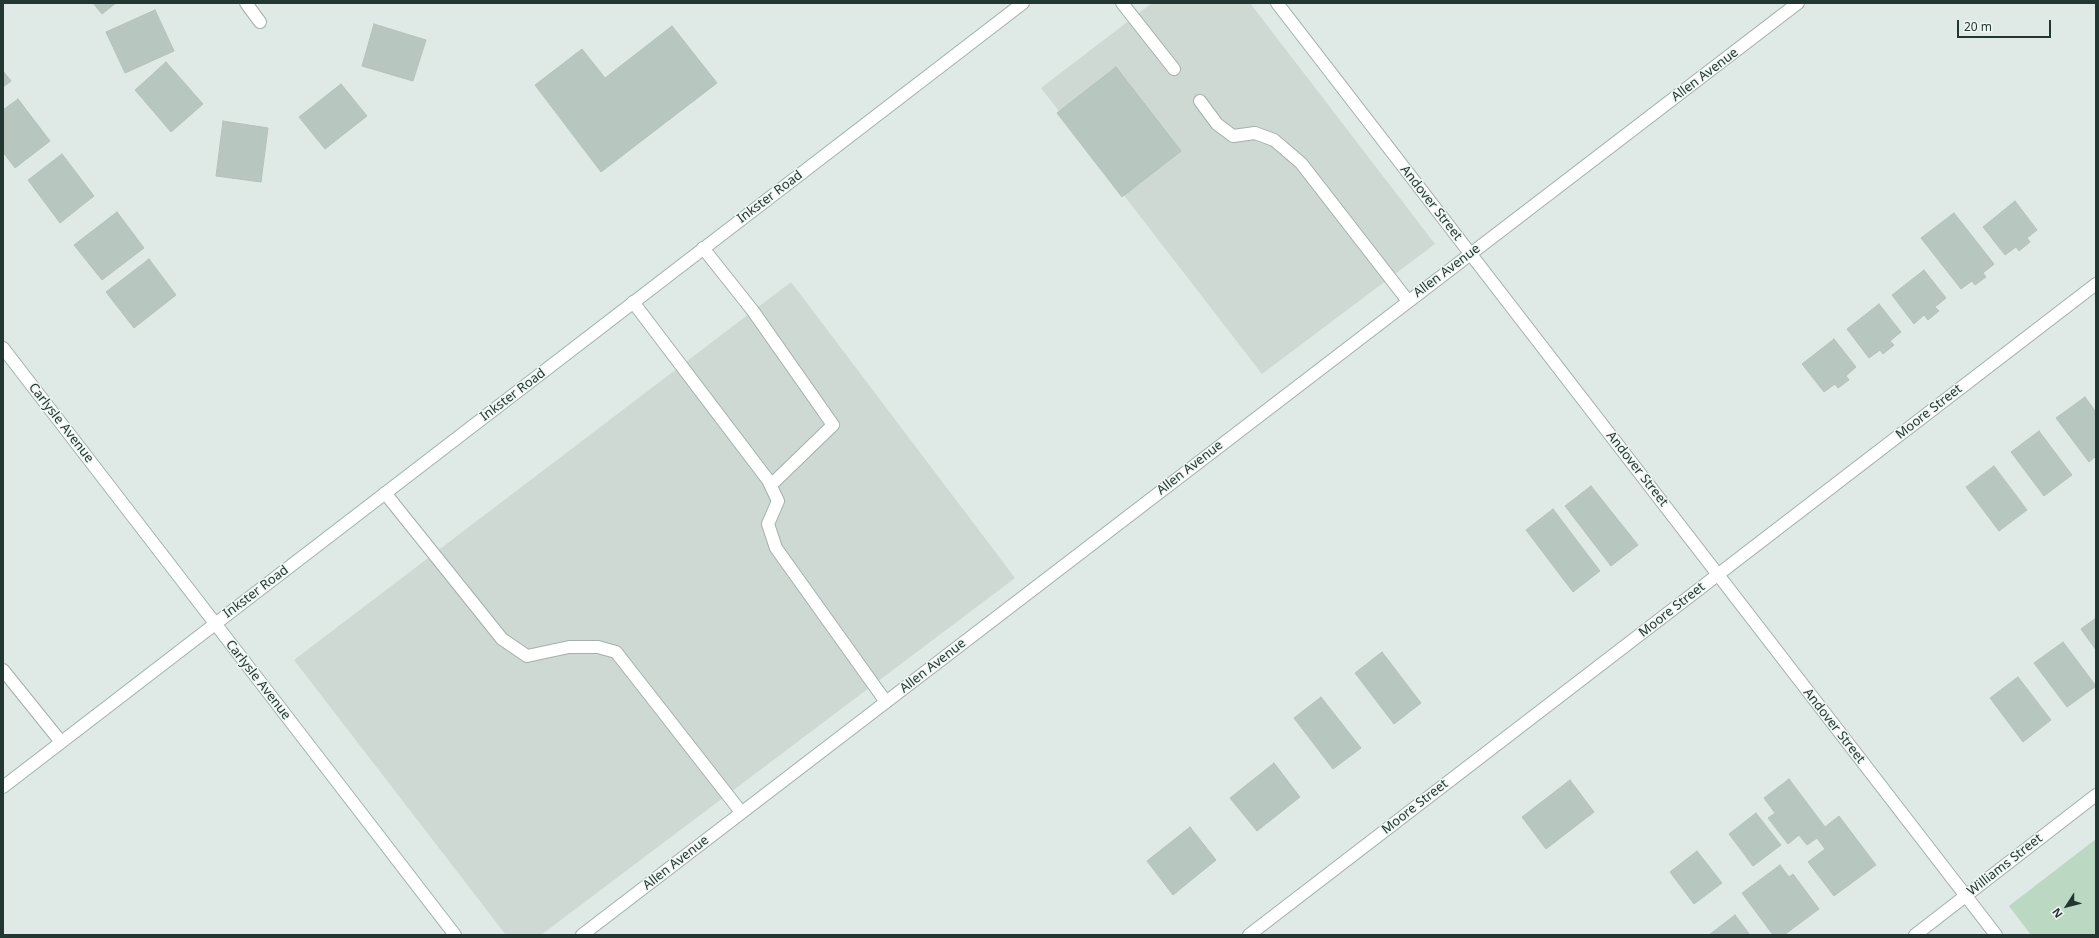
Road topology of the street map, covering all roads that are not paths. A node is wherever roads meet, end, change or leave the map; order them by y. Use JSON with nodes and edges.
{"nodes":[{"id":1,"x":246,"y":3,"type":"edge"},
{"id":2,"x":1023,"y":3,"type":"edge"},
{"id":3,"x":1122,"y":3,"type":"edge"},
{"id":4,"x":1277,"y":3,"type":"edge"},
{"id":5,"x":1798,"y":3,"type":"edge"},
{"id":6,"x":260,"y":22,"type":"dead end"},
{"id":7,"x":1174,"y":69,"type":"dead end"},
{"id":8,"x":1200,"y":101,"type":"dead end"},
{"id":9,"x":703,"y":248,"type":"junction"},
{"id":10,"x":1470,"y":253,"type":"junction"},
{"id":11,"x":2096,"y":284,"type":"edge"},
{"id":12,"x":1408,"y":301,"type":"junction"},
{"id":13,"x":633,"y":302,"type":"junction"},
{"id":14,"x":3,"y":348,"type":"edge"},
{"id":15,"x":771,"y":485,"type":"junction"},
{"id":16,"x":385,"y":493,"type":"junction"},
{"id":17,"x":1718,"y":575,"type":"junction"},
{"id":18,"x":215,"y":623,"type":"junction"},
{"id":19,"x":3,"y":670,"type":"edge"},
{"id":20,"x":886,"y":702,"type":"junction"},
{"id":21,"x":61,"y":742,"type":"junction"},
{"id":22,"x":3,"y":787,"type":"edge"},
{"id":23,"x":2096,"y":795,"type":"edge"},
{"id":24,"x":741,"y":812,"type":"junction"},
{"id":25,"x":1966,"y":896,"type":"junction"},
{"id":26,"x":455,"y":935,"type":"edge"},
{"id":27,"x":582,"y":935,"type":"edge"},
{"id":28,"x":1249,"y":935,"type":"edge"},
{"id":29,"x":1915,"y":935,"type":"edge"},
{"id":30,"x":1996,"y":935,"type":"edge"}],
"edges":[{"from":1,"to":6,"type":"street"},
{"from":2,"to":9,"type":"street","name":"Inkster Road"},
{"from":3,"to":7,"type":"street"},
{"from":4,"to":10,"type":"street","name":"Andover Street"},
{"from":5,"to":10,"type":"street","name":"Allen Avenue"},
{"from":8,"to":12,"type":"street"},
{"from":9,"to":13,"type":"street","name":"Inkster Road"},
{"from":9,"to":15,"type":"street"},
{"from":10,"to":12,"type":"street","name":"Allen Avenue"},
{"from":10,"to":17,"type":"street","name":"Andover Street"},
{"from":11,"to":17,"type":"street","name":"Moore Street"},
{"from":12,"to":20,"type":"street","name":"Allen Avenue"},
{"from":13,"to":15,"type":"street"},
{"from":13,"to":16,"type":"street","name":"Inkster Road"},
{"from":14,"to":18,"type":"street","name":"Carlysle Avenue"},
{"from":15,"to":20,"type":"street"},
{"from":16,"to":18,"type":"street","name":"Inkster Road"},
{"from":16,"to":24,"type":"street"},
{"from":17,"to":25,"type":"street","name":"Andover Street"},
{"from":17,"to":28,"type":"street","name":"Moore Street"},
{"from":18,"to":21,"type":"street","name":"Inkster Road"},
{"from":18,"to":26,"type":"street","name":"Carlysle Avenue"},
{"from":19,"to":21,"type":"street"},
{"from":20,"to":24,"type":"street","name":"Allen Avenue"},
{"from":21,"to":22,"type":"street","name":"Inkster Road"},
{"from":23,"to":25,"type":"street","name":"Williams Street"},
{"from":24,"to":27,"type":"street","name":"Allen Avenue"},
{"from":25,"to":29,"type":"street","name":"Williams Street"},
{"from":25,"to":30,"type":"street","name":"Andover Street"}]}
